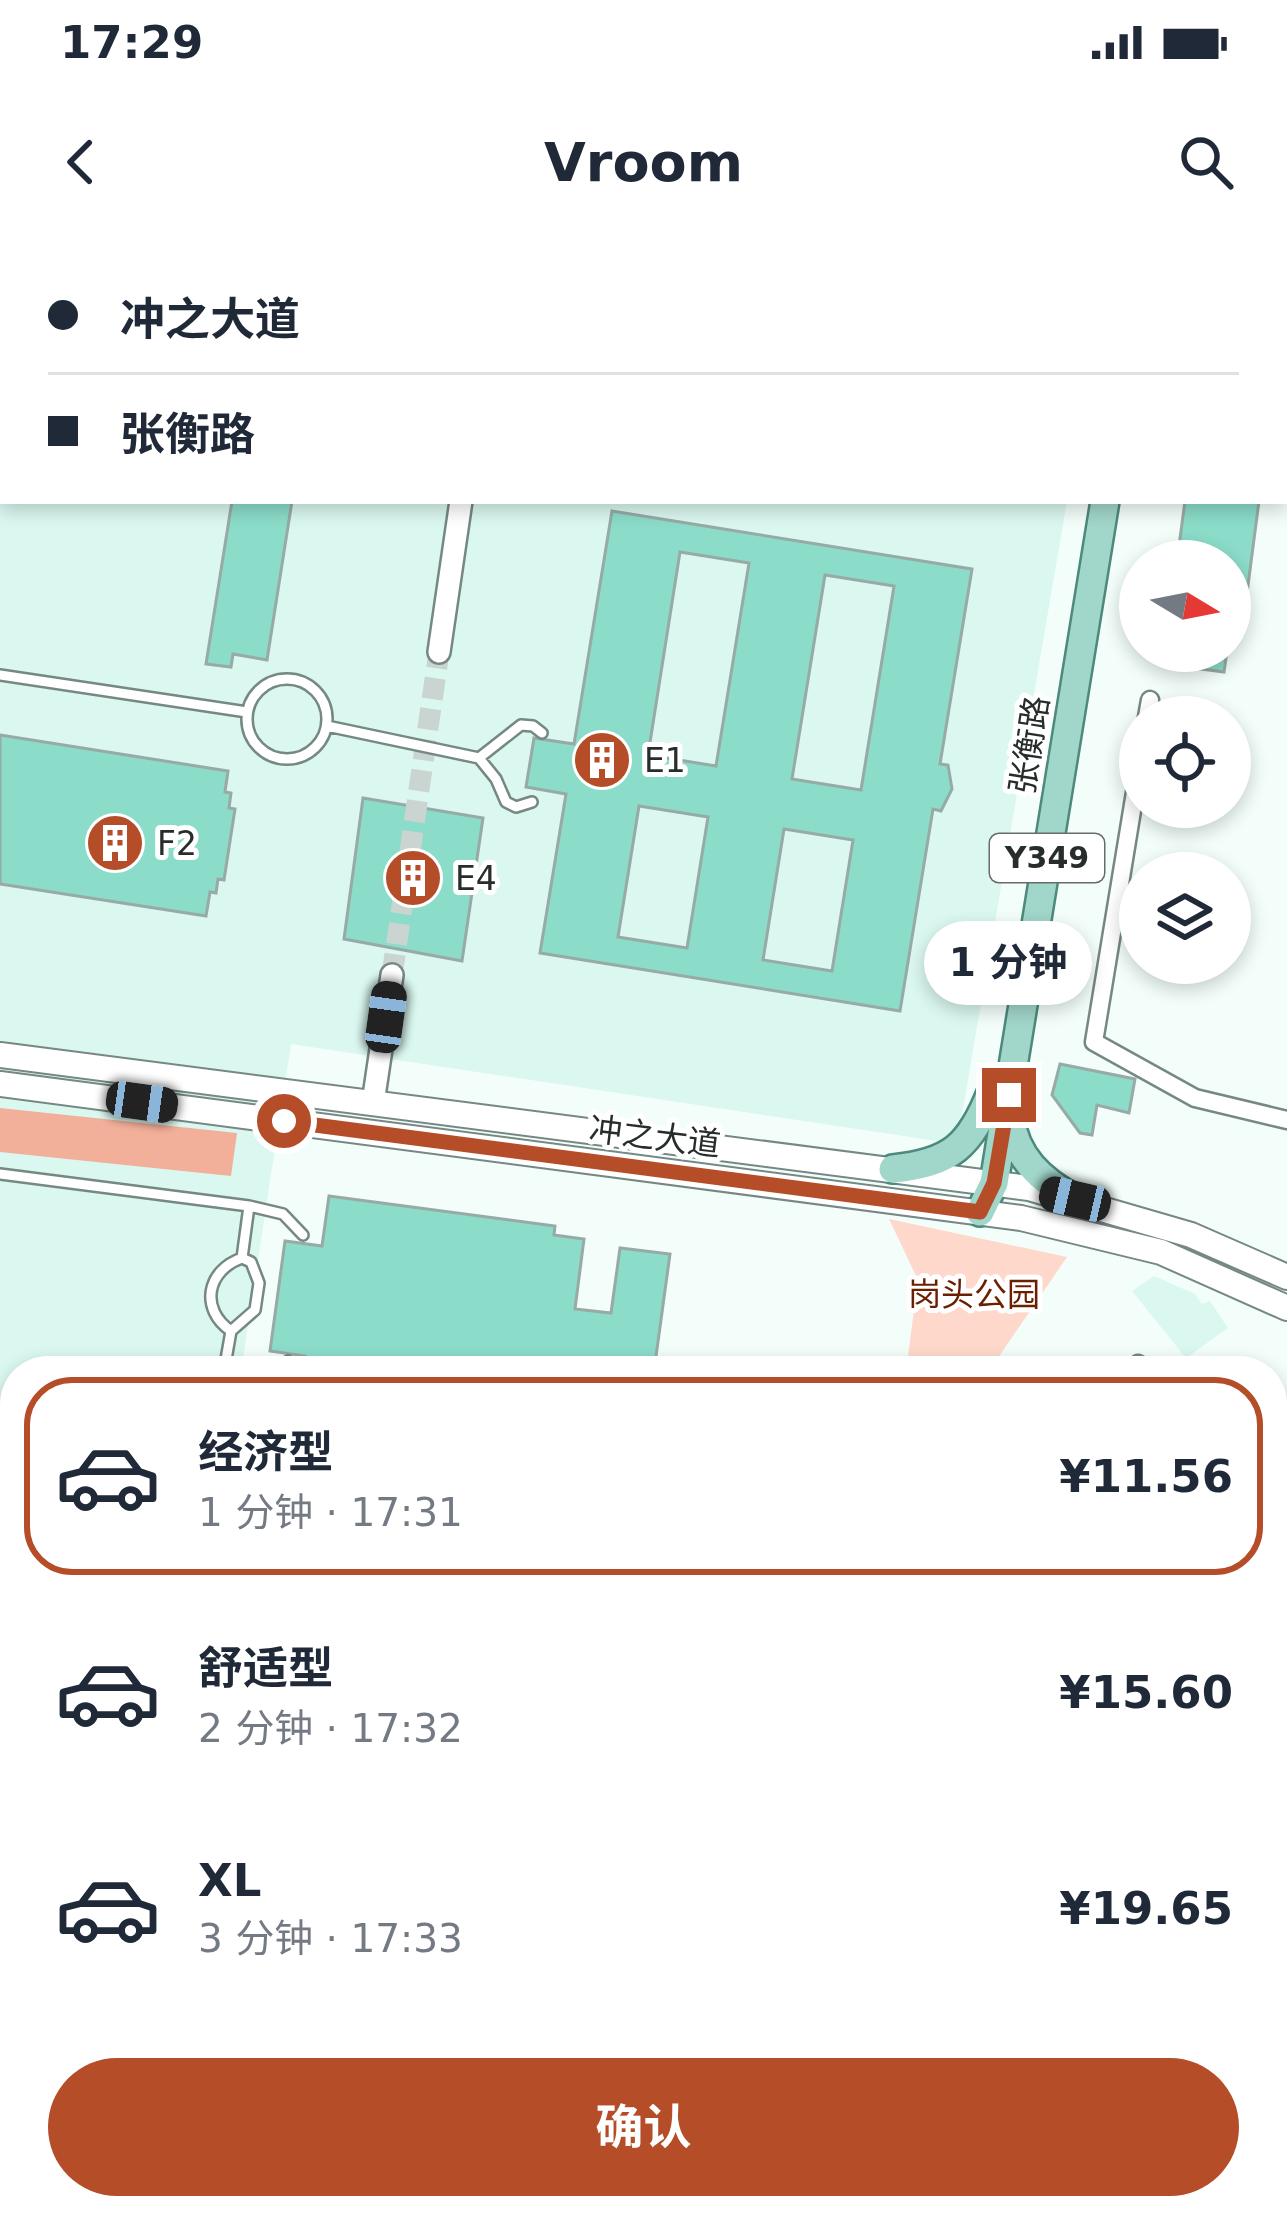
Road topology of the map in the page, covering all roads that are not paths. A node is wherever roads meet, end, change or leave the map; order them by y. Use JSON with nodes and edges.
{"nodes":[{"id":1,"x":461,"y":504,"type":"edge"},
{"id":2,"x":1086,"y":504,"type":"edge"},
{"id":3,"x":1105,"y":504,"type":"edge"},
{"id":4,"x":439,"y":652,"type":"tunnel mouth"},
{"id":5,"x":0,"y":675,"type":"edge"},
{"id":6,"x":247,"y":712,"type":"junction"},
{"id":7,"x":327,"y":726,"type":"junction"},
{"id":8,"x":542,"y":733,"type":"dead end"},
{"id":9,"x":479,"y":758,"type":"junction"},
{"id":10,"x":532,"y":802,"type":"dead end"},
{"id":11,"x":1129,"y":828,"type":"edge"},
{"id":12,"x":392,"y":975,"type":"tunnel mouth"},
{"id":13,"x":0,"y":1055,"type":"edge"},
{"id":14,"x":0,"y":1084,"type":"edge"},
{"id":15,"x":1000,"y":1094,"type":"junction"},
{"id":16,"x":373,"y":1103,"type":"junction"},
{"id":17,"x":1287,"y":1120,"type":"edge"},
{"id":18,"x":893,"y":1169,"type":"junction"},
{"id":19,"x":0,"y":1174,"type":"edge"},
{"id":20,"x":985,"y":1182,"type":"junction"},
{"id":21,"x":1075,"y":1199,"type":"junction"},
{"id":22,"x":249,"y":1206,"type":"junction"},
{"id":23,"x":980,"y":1212,"type":"junction"},
{"id":24,"x":303,"y":1235,"type":"dead end"},
{"id":25,"x":242,"y":1258,"type":"junction"},
{"id":26,"x":1287,"y":1277,"type":"edge"},
{"id":27,"x":1287,"y":1308,"type":"edge"},
{"id":28,"x":231,"y":1330,"type":"junction"},
{"id":29,"x":227,"y":1356,"type":"edge"}],
"edges":[{"from":1,"to":4,"type":"street"},
{"from":2,"to":15,"type":"main road","name":"张衡路"},
{"from":3,"to":15,"type":"main road","name":"张衡路","number":"Y349"},
{"from":5,"to":6,"type":"lane"},
{"from":6,"to":7,"type":"lane"},
{"from":6,"to":7,"type":"lane"},
{"from":7,"to":9,"type":"lane"},
{"from":8,"to":9,"type":"lane"},
{"from":9,"to":10,"type":"lane"},
{"from":11,"to":17,"type":"street"},
{"from":12,"to":16,"type":"street"},
{"from":13,"to":16,"type":"main road","name":"冲之大道"},
{"from":14,"to":23,"type":"main road","name":"冲之大道"},
{"from":15,"to":18,"type":"main road"},
{"from":15,"to":20,"type":"main road","name":"张衡路","number":"Y349"},
{"from":15,"to":21,"type":"main road"},
{"from":16,"to":18,"type":"main road","name":"冲之大道"},
{"from":18,"to":20,"type":"main road","name":"冲之大道"},
{"from":19,"to":22,"type":"lane"},
{"from":20,"to":21,"type":"main road","name":"冲之大道"},
{"from":20,"to":23,"type":"main road","name":"张衡路","number":"Y349"},
{"from":21,"to":26,"type":"main road","name":"冲之大道"},
{"from":22,"to":24,"type":"lane"},
{"from":22,"to":25,"type":"lane"},
{"from":23,"to":27,"type":"main road","name":"冲之大道"},
{"from":25,"to":28,"type":"lane"},
{"from":25,"to":28,"type":"lane"},
{"from":28,"to":29,"type":"lane"}]}
